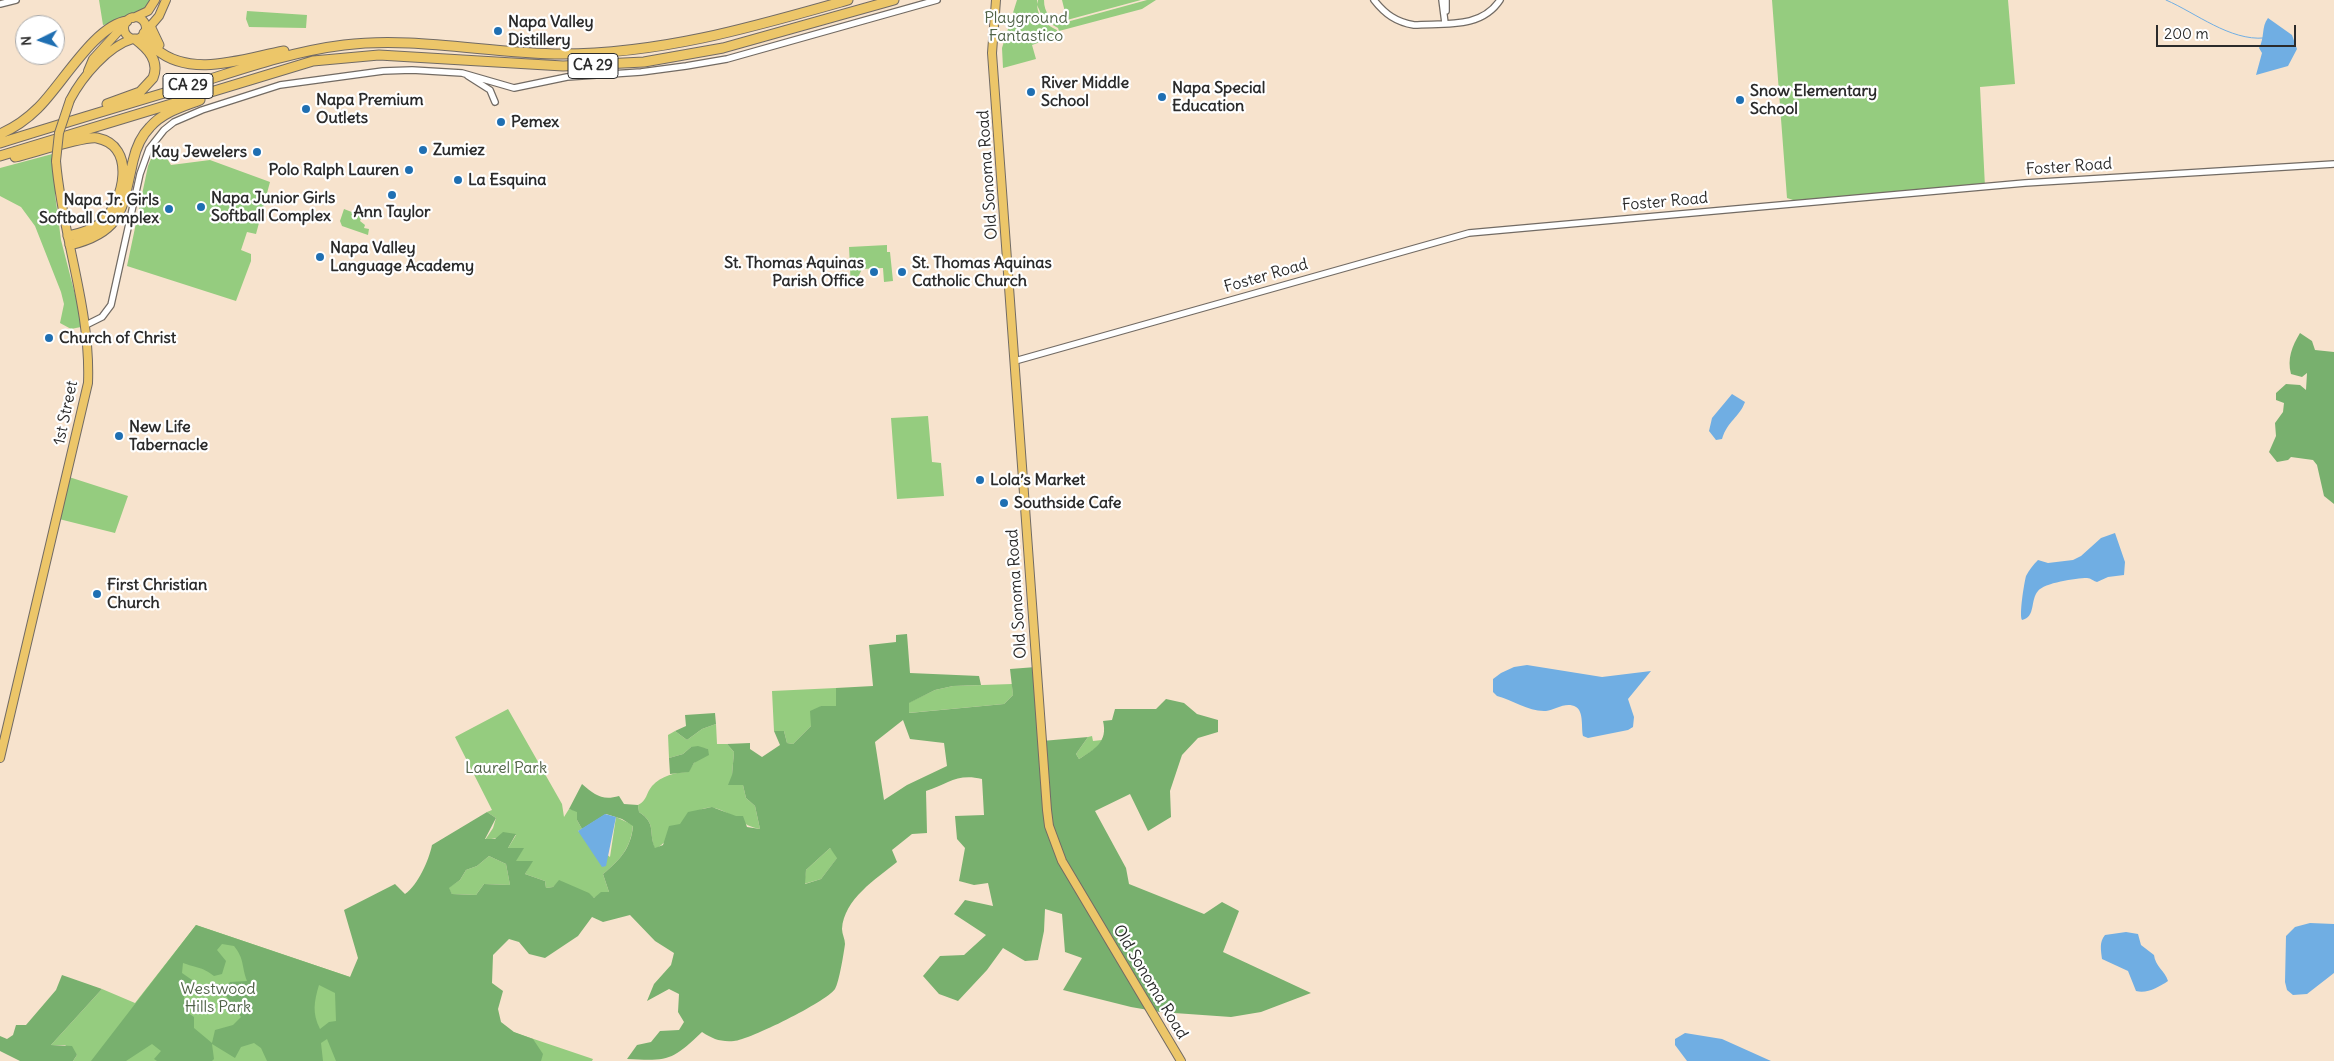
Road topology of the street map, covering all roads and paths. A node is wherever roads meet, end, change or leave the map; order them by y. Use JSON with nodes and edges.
{"nodes":[{"id":1,"x":16,"y":0,"type":"edge"},
{"id":2,"x":156,"y":0,"type":"edge"},
{"id":3,"x":166,"y":0,"type":"edge"},
{"id":4,"x":848,"y":0,"type":"edge"},
{"id":5,"x":894,"y":0,"type":"edge"},
{"id":6,"x":937,"y":0,"type":"edge"},
{"id":7,"x":996,"y":0,"type":"edge"},
{"id":8,"x":1374,"y":0,"type":"edge"},
{"id":9,"x":1442,"y":0,"type":"edge"},
{"id":10,"x":1446,"y":0,"type":"edge"},
{"id":11,"x":1500,"y":0,"type":"edge"},
{"id":12,"x":0,"y":4,"type":"edge"},
{"id":13,"x":128,"y":21,"type":"junction"},
{"id":14,"x":1445,"y":23,"type":"junction"},
{"id":15,"x":147,"y":31,"type":"junction"},
{"id":16,"x":134,"y":39,"type":"junction"},
{"id":17,"x":378,"y":43,"type":"junction"},
{"id":18,"x":286,"y":68,"type":"junction"},
{"id":19,"x":462,"y":73,"type":"junction"},
{"id":20,"x":86,"y":75,"type":"junction"},
{"id":21,"x":495,"y":102,"type":"dead end"},
{"id":22,"x":0,"y":134,"type":"edge"},
{"id":23,"x":23,"y":136,"type":"junction"},
{"id":24,"x":0,"y":143,"type":"edge"},
{"id":25,"x":0,"y":156,"type":"edge"},
{"id":26,"x":0,"y":160,"type":"edge"},
{"id":27,"x":2334,"y":164,"type":"edge"},
{"id":28,"x":68,"y":236,"type":"junction"},
{"id":29,"x":70,"y":245,"type":"junction"},
{"id":30,"x":86,"y":325,"type":"junction"},
{"id":31,"x":1015,"y":362,"type":"junction"},
{"id":32,"x":0,"y":758,"type":"edge"},
{"id":33,"x":1181,"y":1061,"type":"edge"}],
"edges":[{"from":1,"to":12,"type":"street"},
{"from":2,"to":13,"type":"main road","name":"1st Street"},
{"from":3,"to":15,"type":"main road","name":"1st Street"},
{"from":4,"to":17,"type":"highway","number":"CA 29"},
{"from":5,"to":18,"type":"highway","number":"CA 29"},
{"from":6,"to":19,"type":"street"},
{"from":7,"to":31,"type":"main road","name":"Old Sonoma Road"},
{"from":8,"to":14,"type":"street"},
{"from":9,"to":14,"type":"street"},
{"from":10,"to":14,"type":"street"},
{"from":11,"to":14,"type":"street"},
{"from":13,"to":15,"type":"main road"},
{"from":13,"to":16,"type":"main road"},
{"from":13,"to":20,"type":"main road","name":"1st Street"},
{"from":13,"to":22,"type":"highway"},
{"from":15,"to":16,"type":"main road","name":"1st Street"},
{"from":15,"to":17,"type":"highway"},
{"from":16,"to":20,"type":"main road","name":"1st Street"},
{"from":16,"to":23,"type":"highway"},
{"from":17,"to":23,"type":"highway","number":"CA 29"},
{"from":18,"to":25,"type":"highway","number":"CA 29"},
{"from":18,"to":29,"type":"highway"},
{"from":19,"to":21,"type":"street"},
{"from":19,"to":30,"type":"street"},
{"from":20,"to":28,"type":"main road","name":"1st Street","bridge":true},
{"from":23,"to":24,"type":"highway","number":"CA 29"},
{"from":26,"to":28,"type":"highway"},
{"from":27,"to":31,"type":"street","name":"Foster Road"},
{"from":28,"to":29,"type":"main road","name":"1st Street"},
{"from":29,"to":30,"type":"main road","name":"1st Street"},
{"from":30,"to":32,"type":"main road","name":"1st Street"},
{"from":31,"to":33,"type":"main road","name":"Old Sonoma Road"}]}
